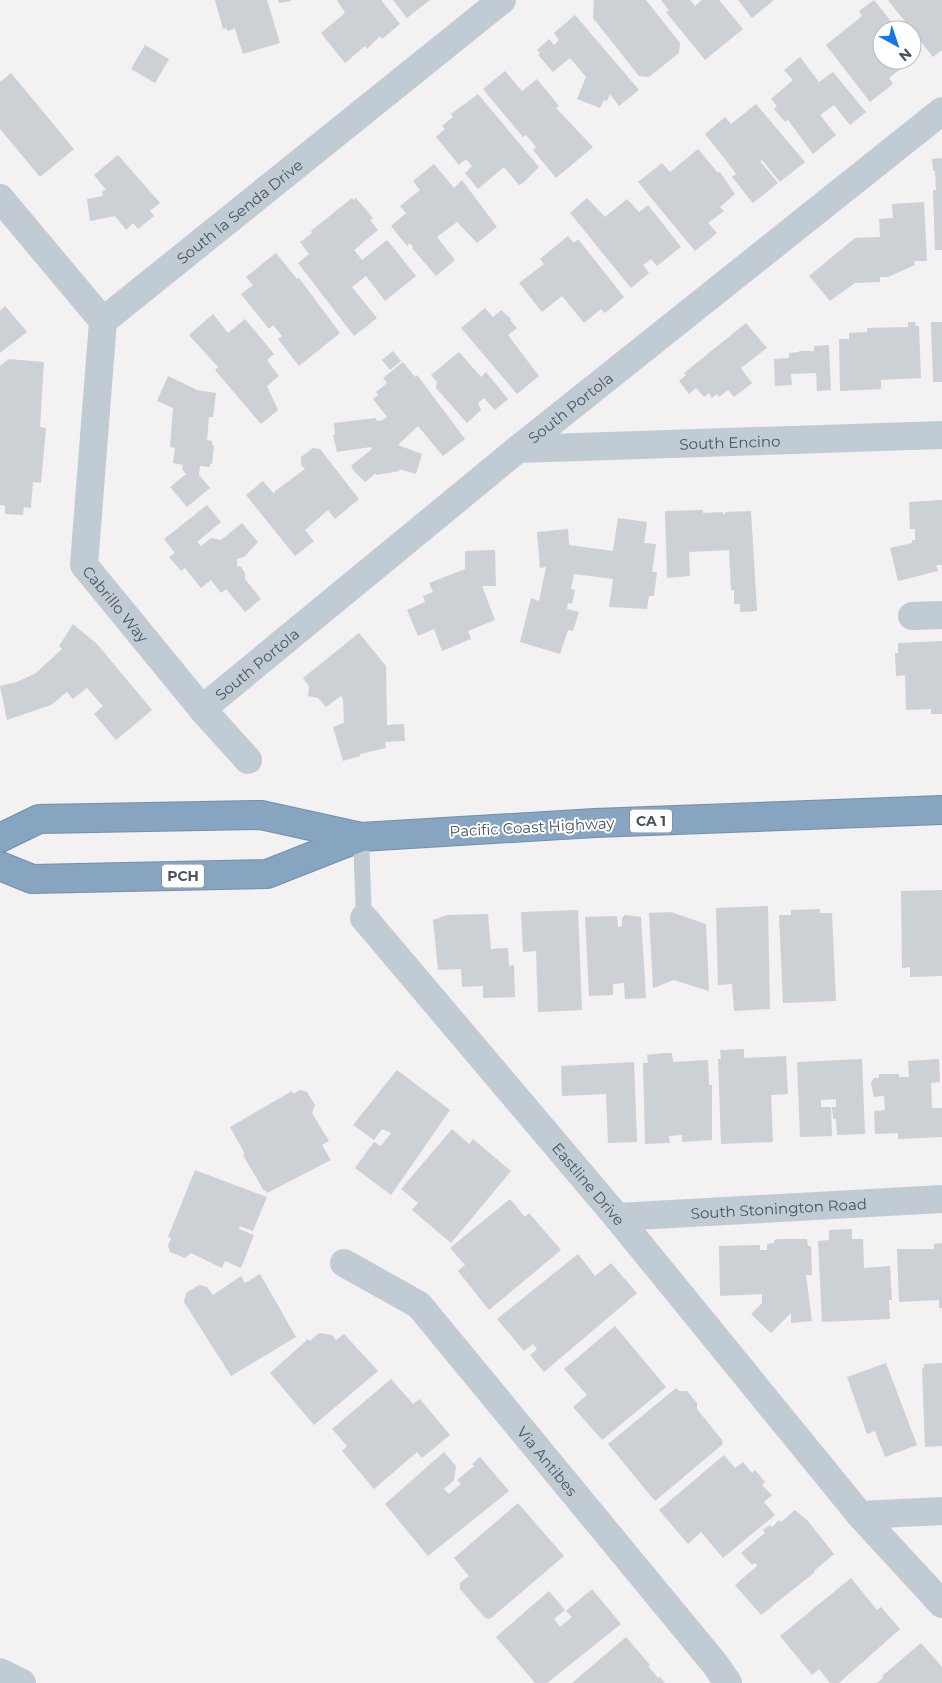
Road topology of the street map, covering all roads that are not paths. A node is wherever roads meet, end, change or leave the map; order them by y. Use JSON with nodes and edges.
{"nodes":[{"id":1,"x":502,"y":0,"type":"edge"},
{"id":2,"x":942,"y":112,"type":"edge"},
{"id":3,"x":0,"y":198,"type":"edge"},
{"id":4,"x":103,"y":321,"type":"junction"},
{"id":5,"x":942,"y":435,"type":"edge"},
{"id":6,"x":518,"y":449,"type":"junction"},
{"id":7,"x":942,"y":615,"type":"edge"},
{"id":8,"x":912,"y":616,"type":"dead end"},
{"id":9,"x":202,"y":709,"type":"junction"},
{"id":10,"x":248,"y":760,"type":"dead end"},
{"id":11,"x":942,"y":810,"type":"edge"},
{"id":12,"x":361,"y":837,"type":"junction"},
{"id":13,"x":0,"y":838,"type":"edge"},
{"id":14,"x":0,"y":866,"type":"edge"},
{"id":15,"x":364,"y":918,"type":"joint"},
{"id":16,"x":942,"y":1199,"type":"edge"},
{"id":17,"x":617,"y":1217,"type":"junction"},
{"id":18,"x":344,"y":1263,"type":"dead end"},
{"id":19,"x":942,"y":1510,"type":"edge"},
{"id":20,"x":860,"y":1514,"type":"junction"},
{"id":21,"x":942,"y":1604,"type":"edge"},
{"id":22,"x":0,"y":1672,"type":"edge"},
{"id":23,"x":22,"y":1683,"type":"edge"},
{"id":24,"x":728,"y":1683,"type":"edge"}],
"edges":[{"from":1,"to":4,"type":"street","name":"South la Senda Drive"},
{"from":2,"to":6,"type":"street","name":"South Portola"},
{"from":3,"to":4,"type":"street"},
{"from":4,"to":9,"type":"street","name":"Cabrillo Way"},
{"from":5,"to":6,"type":"street","name":"South Encino"},
{"from":6,"to":9,"type":"street","name":"South Portola"},
{"from":7,"to":8,"type":"street"},
{"from":9,"to":10,"type":"street","name":"Cabrillo Way"},
{"from":11,"to":12,"type":"highway","name":"Pacific Coast Highway","number":"CA 1"},
{"from":12,"to":13,"type":"highway","name":"Pacific Coast Highway"},
{"from":12,"to":14,"type":"highway","name":"Pacific Coast Highway","number":"PCH"},
{"from":12,"to":15,"type":"lane","name":"Eastline Drive"},
{"from":15,"to":17,"type":"street","name":"Eastline Drive"},
{"from":16,"to":17,"type":"street","name":"South Stonington Road"},
{"from":17,"to":20,"type":"street","name":"Eastline Drive"},
{"from":18,"to":24,"type":"street","name":"Via Antibes"},
{"from":19,"to":20,"type":"street"},
{"from":20,"to":21,"type":"street","name":"Eastline Drive"},
{"from":22,"to":23,"type":"street"}]}
